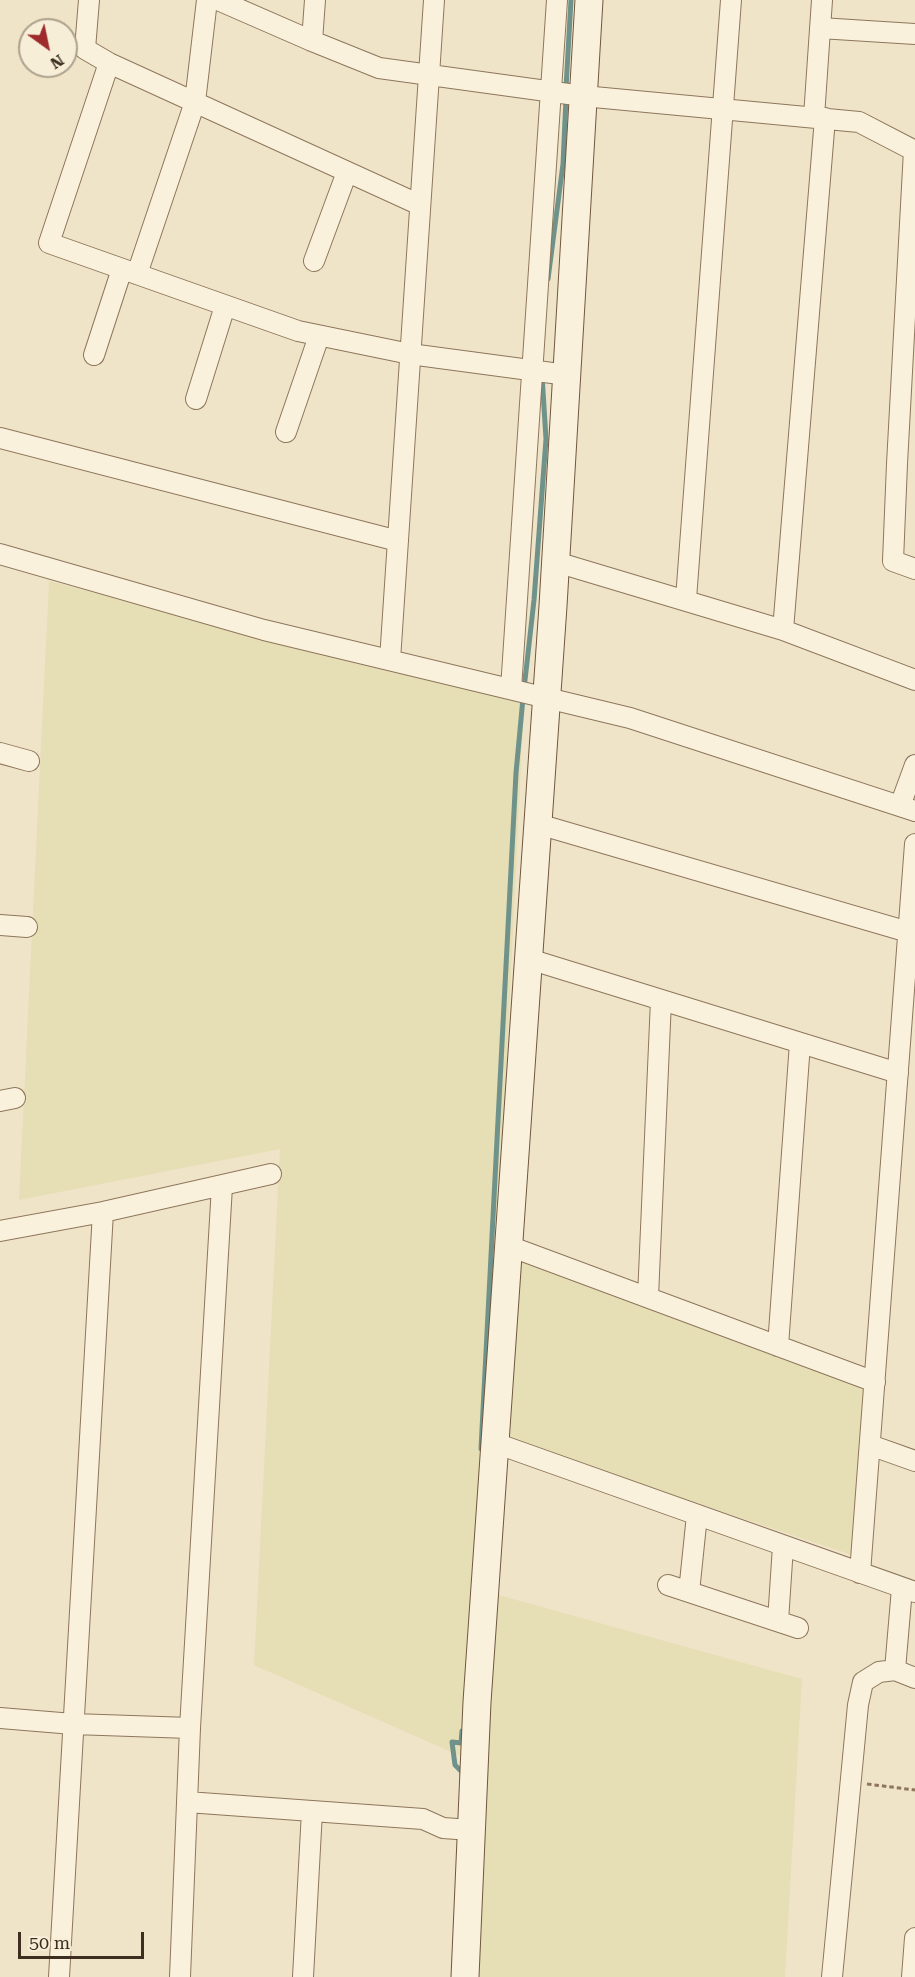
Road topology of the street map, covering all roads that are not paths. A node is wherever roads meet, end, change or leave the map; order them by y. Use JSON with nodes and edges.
{"nodes":[{"id":1,"x":89,"y":0,"type":"edge"},
{"id":2,"x":207,"y":0,"type":"edge"},
{"id":3,"x":218,"y":0,"type":"edge"},
{"id":4,"x":315,"y":0,"type":"edge"},
{"id":5,"x":434,"y":0,"type":"edge"},
{"id":6,"x":557,"y":0,"type":"edge"},
{"id":7,"x":589,"y":0,"type":"edge"},
{"id":8,"x":731,"y":0,"type":"edge"},
{"id":9,"x":822,"y":0,"type":"edge"},
{"id":10,"x":820,"y":28,"type":"junction"},
{"id":11,"x":915,"y":34,"type":"edge"},
{"id":12,"x":312,"y":41,"type":"junction"},
{"id":13,"x":109,"y":63,"type":"junction"},
{"id":14,"x":429,"y":75,"type":"junction"},
{"id":15,"x":552,"y":92,"type":"junction"},
{"id":16,"x":583,"y":96,"type":"junction"},
{"id":17,"x":195,"y":102,"type":"junction"},
{"id":18,"x":724,"y":109,"type":"junction"},
{"id":19,"x":820,"y":118,"type":"junction"},
{"id":20,"x":915,"y":151,"type":"edge"},
{"id":21,"x":347,"y":172,"type":"junction"},
{"id":22,"x":420,"y":206,"type":"junction"},
{"id":23,"x":912,"y":253,"type":"edge"},
{"id":24,"x":314,"y":261,"type":"dead end"},
{"id":25,"x":130,"y":272,"type":"junction"},
{"id":26,"x":225,"y":306,"type":"junction"},
{"id":27,"x":319,"y":336,"type":"junction"},
{"id":28,"x":410,"y":354,"type":"junction"},
{"id":29,"x":94,"y":355,"type":"dead end"},
{"id":30,"x":533,"y":371,"type":"junction"},
{"id":31,"x":567,"y":375,"type":"junction"},
{"id":32,"x":196,"y":399,"type":"dead end"},
{"id":33,"x":286,"y":432,"type":"dead end"},
{"id":34,"x":0,"y":438,"type":"edge"},
{"id":35,"x":906,"y":467,"type":"edge"},
{"id":36,"x":398,"y":540,"type":"junction"},
{"id":37,"x":0,"y":554,"type":"edge"},
{"id":38,"x":556,"y":562,"type":"junction"},
{"id":39,"x":915,"y":569,"type":"edge"},
{"id":40,"x":686,"y":599,"type":"junction"},
{"id":41,"x":783,"y":630,"type":"junction"},
{"id":42,"x":390,"y":660,"type":"junction"},
{"id":43,"x":915,"y":680,"type":"edge"},
{"id":44,"x":511,"y":689,"type":"junction"},
{"id":45,"x":547,"y":698,"type":"junction"},
{"id":46,"x":0,"y":753,"type":"edge"},
{"id":47,"x":29,"y":761,"type":"dead end"},
{"id":48,"x":915,"y":765,"type":"edge"},
{"id":49,"x":907,"y":808,"type":"edge"},
{"id":50,"x":538,"y":824,"type":"junction"},
{"id":51,"x":915,"y":844,"type":"edge"},
{"id":52,"x":0,"y":925,"type":"edge"},
{"id":53,"x":27,"y":927,"type":"dead end"},
{"id":54,"x":912,"y":933,"type":"edge"},
{"id":55,"x":529,"y":959,"type":"junction"},
{"id":56,"x":661,"y":1000,"type":"junction"},
{"id":57,"x":800,"y":1043,"type":"junction"},
{"id":58,"x":898,"y":1073,"type":"junction"},
{"id":59,"x":271,"y":1174,"type":"dead end"},
{"id":60,"x":222,"y":1186,"type":"junction"},
{"id":61,"x":103,"y":1212,"type":"junction"},
{"id":62,"x":0,"y":1231,"type":"edge"},
{"id":63,"x":509,"y":1246,"type":"junction"},
{"id":64,"x":648,"y":1297,"type":"junction"},
{"id":65,"x":778,"y":1346,"type":"junction"},
{"id":66,"x":875,"y":1382,"type":"junction"},
{"id":67,"x":495,"y":1443,"type":"junction"},
{"id":68,"x":870,"y":1445,"type":"junction"},
{"id":69,"x":915,"y":1461,"type":"edge"},
{"id":70,"x":697,"y":1515,"type":"junction"},
{"id":71,"x":783,"y":1546,"type":"junction"},
{"id":72,"x":860,"y":1573,"type":"junction"},
{"id":73,"x":668,"y":1585,"type":"dead end"},
{"id":74,"x":909,"y":1590,"type":"edge"},
{"id":75,"x":689,"y":1592,"type":"junction"},
{"id":76,"x":778,"y":1621,"type":"junction"},
{"id":77,"x":798,"y":1628,"type":"dead end"},
{"id":78,"x":895,"y":1670,"type":"junction"},
{"id":79,"x":915,"y":1678,"type":"edge"},
{"id":80,"x":0,"y":1718,"type":"edge"},
{"id":81,"x":73,"y":1724,"type":"junction"},
{"id":82,"x":190,"y":1728,"type":"junction"},
{"id":83,"x":187,"y":1802,"type":"junction"},
{"id":84,"x":312,"y":1811,"type":"junction"},
{"id":85,"x":471,"y":1830,"type":"junction"},
{"id":86,"x":915,"y":1938,"type":"edge"},
{"id":87,"x":59,"y":1977,"type":"edge"},
{"id":88,"x":180,"y":1977,"type":"edge"},
{"id":89,"x":303,"y":1977,"type":"edge"},
{"id":90,"x":465,"y":1977,"type":"edge"},
{"id":91,"x":832,"y":1977,"type":"edge"},
{"id":92,"x":912,"y":1977,"type":"edge"}],
"edges":[{"from":1,"to":13,"type":"street"},
{"from":2,"to":17,"type":"street"},
{"from":3,"to":12,"type":"street"},
{"from":4,"to":12,"type":"street"},
{"from":5,"to":14,"type":"street"},
{"from":6,"to":15,"type":"street"},
{"from":7,"to":16,"type":"street"},
{"from":8,"to":18,"type":"street"},
{"from":9,"to":10,"type":"street"},
{"from":10,"to":11,"type":"street"},
{"from":10,"to":19,"type":"street"},
{"from":12,"to":14,"type":"street"},
{"from":13,"to":17,"type":"street"},
{"from":13,"to":25,"type":"street"},
{"from":14,"to":15,"type":"street"},
{"from":14,"to":22,"type":"street"},
{"from":15,"to":16,"type":"street"},
{"from":15,"to":30,"type":"street"},
{"from":16,"to":18,"type":"street"},
{"from":16,"to":31,"type":"street"},
{"from":17,"to":21,"type":"street"},
{"from":17,"to":25,"type":"street"},
{"from":18,"to":19,"type":"street"},
{"from":18,"to":40,"type":"street"},
{"from":19,"to":20,"type":"street"},
{"from":19,"to":41,"type":"street"},
{"from":20,"to":23,"type":"street"},
{"from":21,"to":22,"type":"street"},
{"from":21,"to":24,"type":"street"},
{"from":22,"to":28,"type":"street"},
{"from":23,"to":35,"type":"street"},
{"from":25,"to":26,"type":"street"},
{"from":25,"to":29,"type":"street"},
{"from":26,"to":27,"type":"street"},
{"from":26,"to":32,"type":"street"},
{"from":27,"to":28,"type":"street"},
{"from":27,"to":33,"type":"street"},
{"from":28,"to":30,"type":"street"},
{"from":28,"to":36,"type":"street"},
{"from":30,"to":31,"type":"street"},
{"from":30,"to":44,"type":"street"},
{"from":31,"to":38,"type":"street"},
{"from":34,"to":36,"type":"street"},
{"from":35,"to":39,"type":"street"},
{"from":36,"to":42,"type":"street"},
{"from":37,"to":42,"type":"street"},
{"from":38,"to":40,"type":"street"},
{"from":38,"to":45,"type":"street"},
{"from":40,"to":41,"type":"street"},
{"from":41,"to":43,"type":"street"},
{"from":42,"to":44,"type":"street"},
{"from":44,"to":45,"type":"street"},
{"from":45,"to":49,"type":"street"},
{"from":45,"to":50,"type":"street"},
{"from":46,"to":47,"type":"street"},
{"from":48,"to":49,"type":"street"},
{"from":50,"to":54,"type":"street"},
{"from":50,"to":55,"type":"street"},
{"from":51,"to":54,"type":"street"},
{"from":52,"to":53,"type":"street"},
{"from":54,"to":58,"type":"street"},
{"from":55,"to":56,"type":"street"},
{"from":55,"to":63,"type":"street"},
{"from":56,"to":57,"type":"street"},
{"from":56,"to":64,"type":"street"},
{"from":57,"to":58,"type":"street"},
{"from":57,"to":65,"type":"street"},
{"from":58,"to":66,"type":"street"},
{"from":59,"to":60,"type":"street"},
{"from":60,"to":61,"type":"street"},
{"from":60,"to":82,"type":"street"},
{"from":61,"to":62,"type":"street"},
{"from":61,"to":81,"type":"street"},
{"from":63,"to":64,"type":"street"},
{"from":63,"to":67,"type":"street"},
{"from":64,"to":65,"type":"street"},
{"from":65,"to":66,"type":"street"},
{"from":66,"to":68,"type":"street"},
{"from":67,"to":70,"type":"street"},
{"from":67,"to":85,"type":"street"},
{"from":68,"to":69,"type":"street"},
{"from":68,"to":72,"type":"street"},
{"from":70,"to":71,"type":"street"},
{"from":70,"to":75,"type":"street"},
{"from":71,"to":72,"type":"street"},
{"from":71,"to":76,"type":"street"},
{"from":72,"to":74,"type":"street"},
{"from":73,"to":75,"type":"street"},
{"from":74,"to":78,"type":"street"},
{"from":75,"to":76,"type":"street"},
{"from":76,"to":77,"type":"street"},
{"from":78,"to":79,"type":"street"},
{"from":78,"to":91,"type":"street"},
{"from":80,"to":81,"type":"street"},
{"from":81,"to":82,"type":"street"},
{"from":81,"to":87,"type":"street"},
{"from":82,"to":83,"type":"street"},
{"from":83,"to":84,"type":"street"},
{"from":83,"to":88,"type":"street"},
{"from":84,"to":85,"type":"street"},
{"from":84,"to":89,"type":"street"},
{"from":85,"to":90,"type":"street"},
{"from":86,"to":92,"type":"street"}]}
